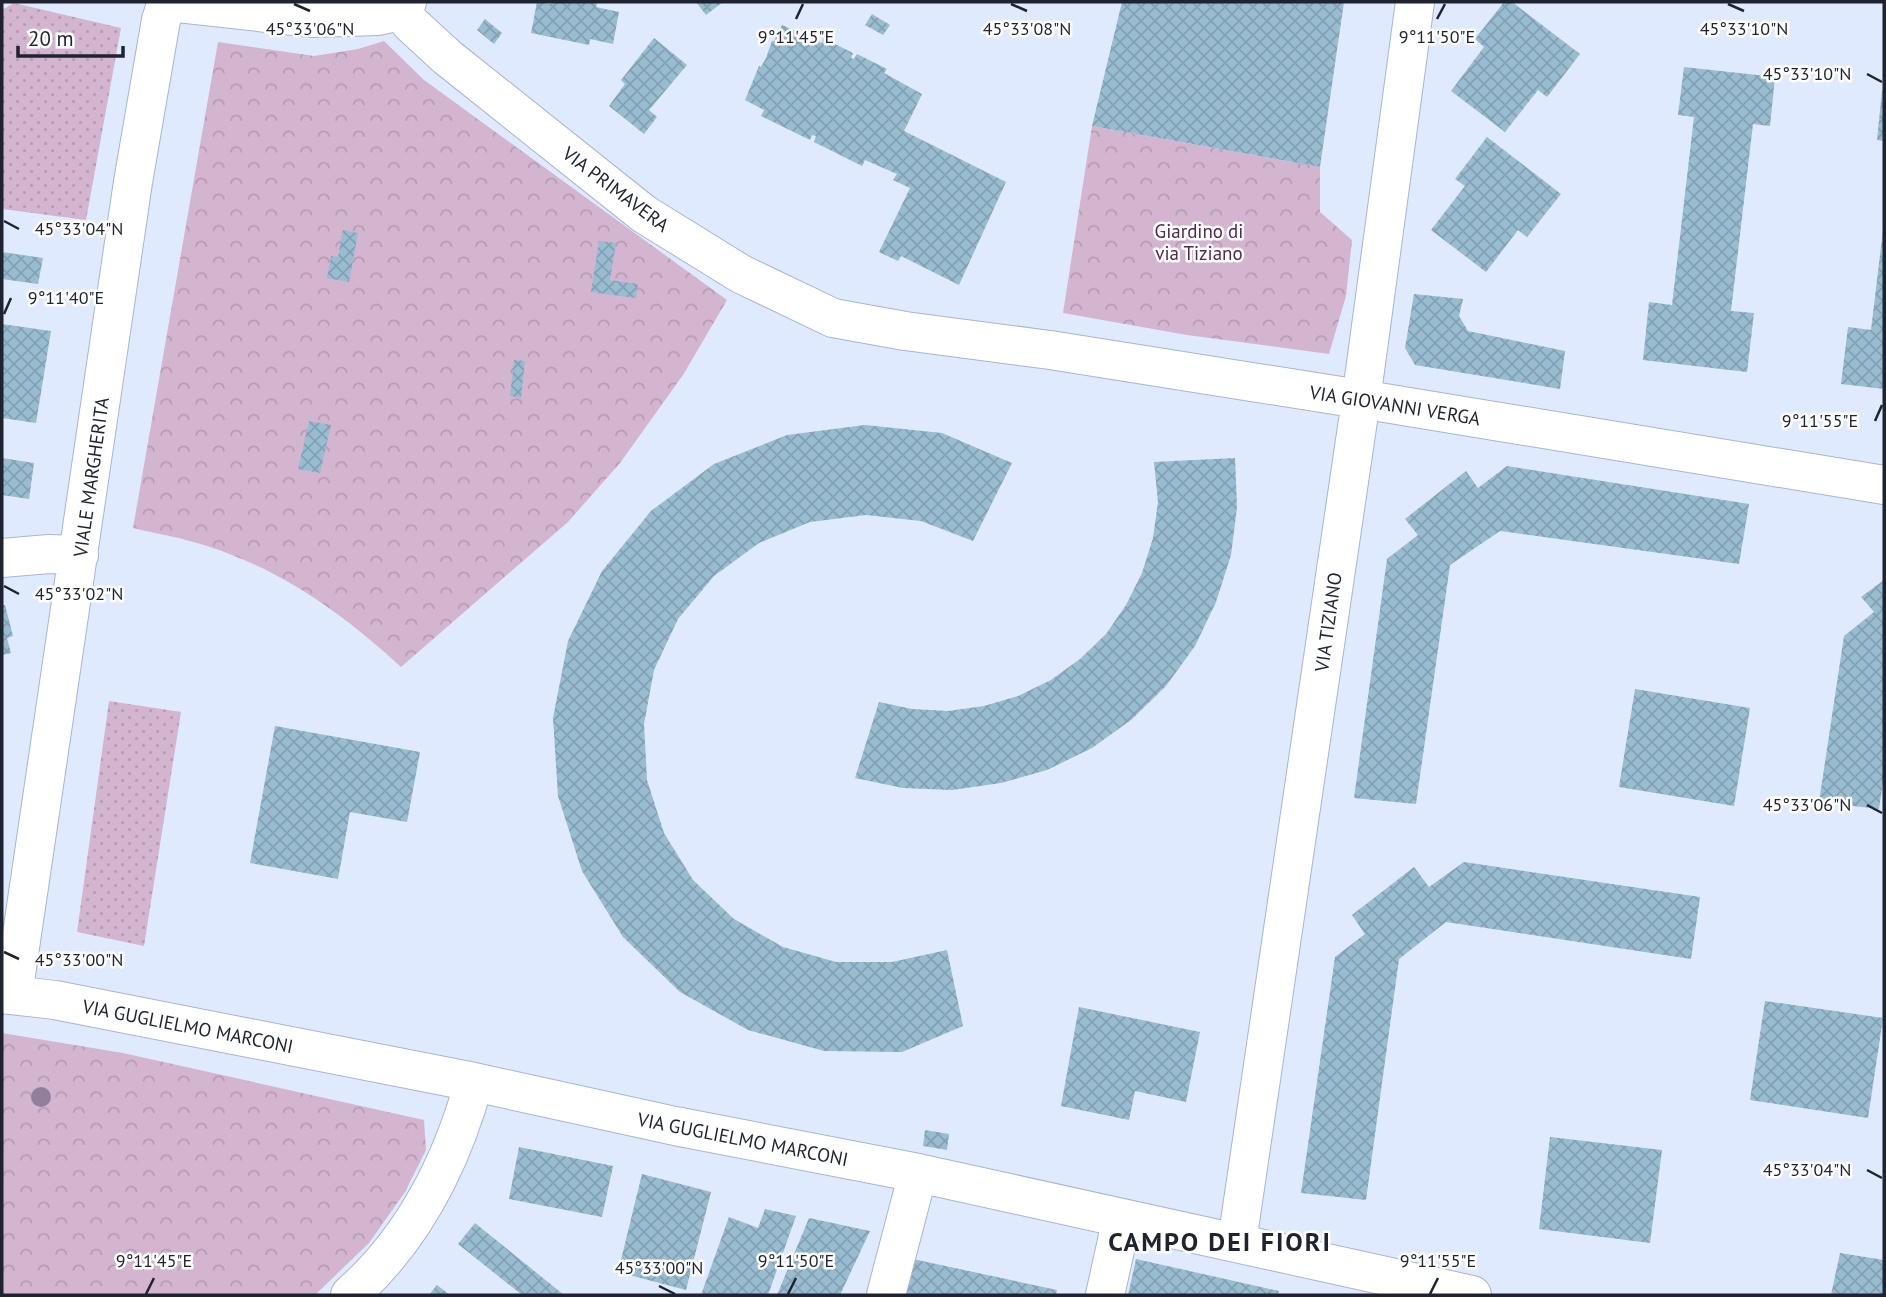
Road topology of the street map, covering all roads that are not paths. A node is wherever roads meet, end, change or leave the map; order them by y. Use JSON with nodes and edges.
{"nodes":[{"id":1,"x":168,"y":2,"type":"edge"},
{"id":2,"x":1415,"y":2,"type":"edge"},
{"id":3,"x":393,"y":9,"type":"edge"},
{"id":4,"x":300,"y":10,"type":"edge"},
{"id":5,"x":905,"y":331,"type":"joint"},
{"id":6,"x":1361,"y":400,"type":"junction"},
{"id":7,"x":1884,"y":485,"type":"edge"},
{"id":8,"x":79,"y":555,"type":"junction"},
{"id":9,"x":2,"y":558,"type":"edge"},
{"id":10,"x":7,"y":995,"type":"edge"},
{"id":11,"x":474,"y":1082,"type":"junction"},
{"id":12,"x":918,"y":1173,"type":"junction"},
{"id":13,"x":1122,"y":1217,"type":"junction"},
{"id":14,"x":1237,"y":1242,"type":"junction"},
{"id":15,"x":350,"y":1295,"type":"edge"},
{"id":16,"x":886,"y":1295,"type":"edge"},
{"id":17,"x":1105,"y":1295,"type":"edge"},
{"id":18,"x":1472,"y":1295,"type":"edge"}],
"edges":[{"from":1,"to":4,"type":"street"},
{"from":1,"to":8,"type":"street","name":"VIALE MARGHERITA"},
{"from":2,"to":6,"type":"street","name":"VIA TIZIANO"},
{"from":3,"to":4,"type":"street"},
{"from":3,"to":5,"type":"street","name":"VIA PRIMAVERA"},
{"from":5,"to":6,"type":"street","name":"VIA GIOVANNI VERGA"},
{"from":6,"to":7,"type":"street","name":"VIA GIOVANNI VERGA"},
{"from":6,"to":14,"type":"street","name":"VIA TIZIANO"},
{"from":8,"to":9,"type":"street"},
{"from":8,"to":10,"type":"street","name":"VIALE MARGHERITA"},
{"from":10,"to":11,"type":"street","name":"VIA GUGLIELMO MARCONI"},
{"from":11,"to":12,"type":"street","name":"VIA GUGLIELMO MARCONI"},
{"from":11,"to":15,"type":"street"},
{"from":12,"to":13,"type":"street","name":"VIA GUGLIELMO MARCONI"},
{"from":12,"to":16,"type":"street"},
{"from":13,"to":14,"type":"street","name":"VIA GUGLIELMO MARCONI"},
{"from":13,"to":17,"type":"street"},
{"from":14,"to":18,"type":"street","name":"VIA GUGLIELMO MARCONI"}]}
